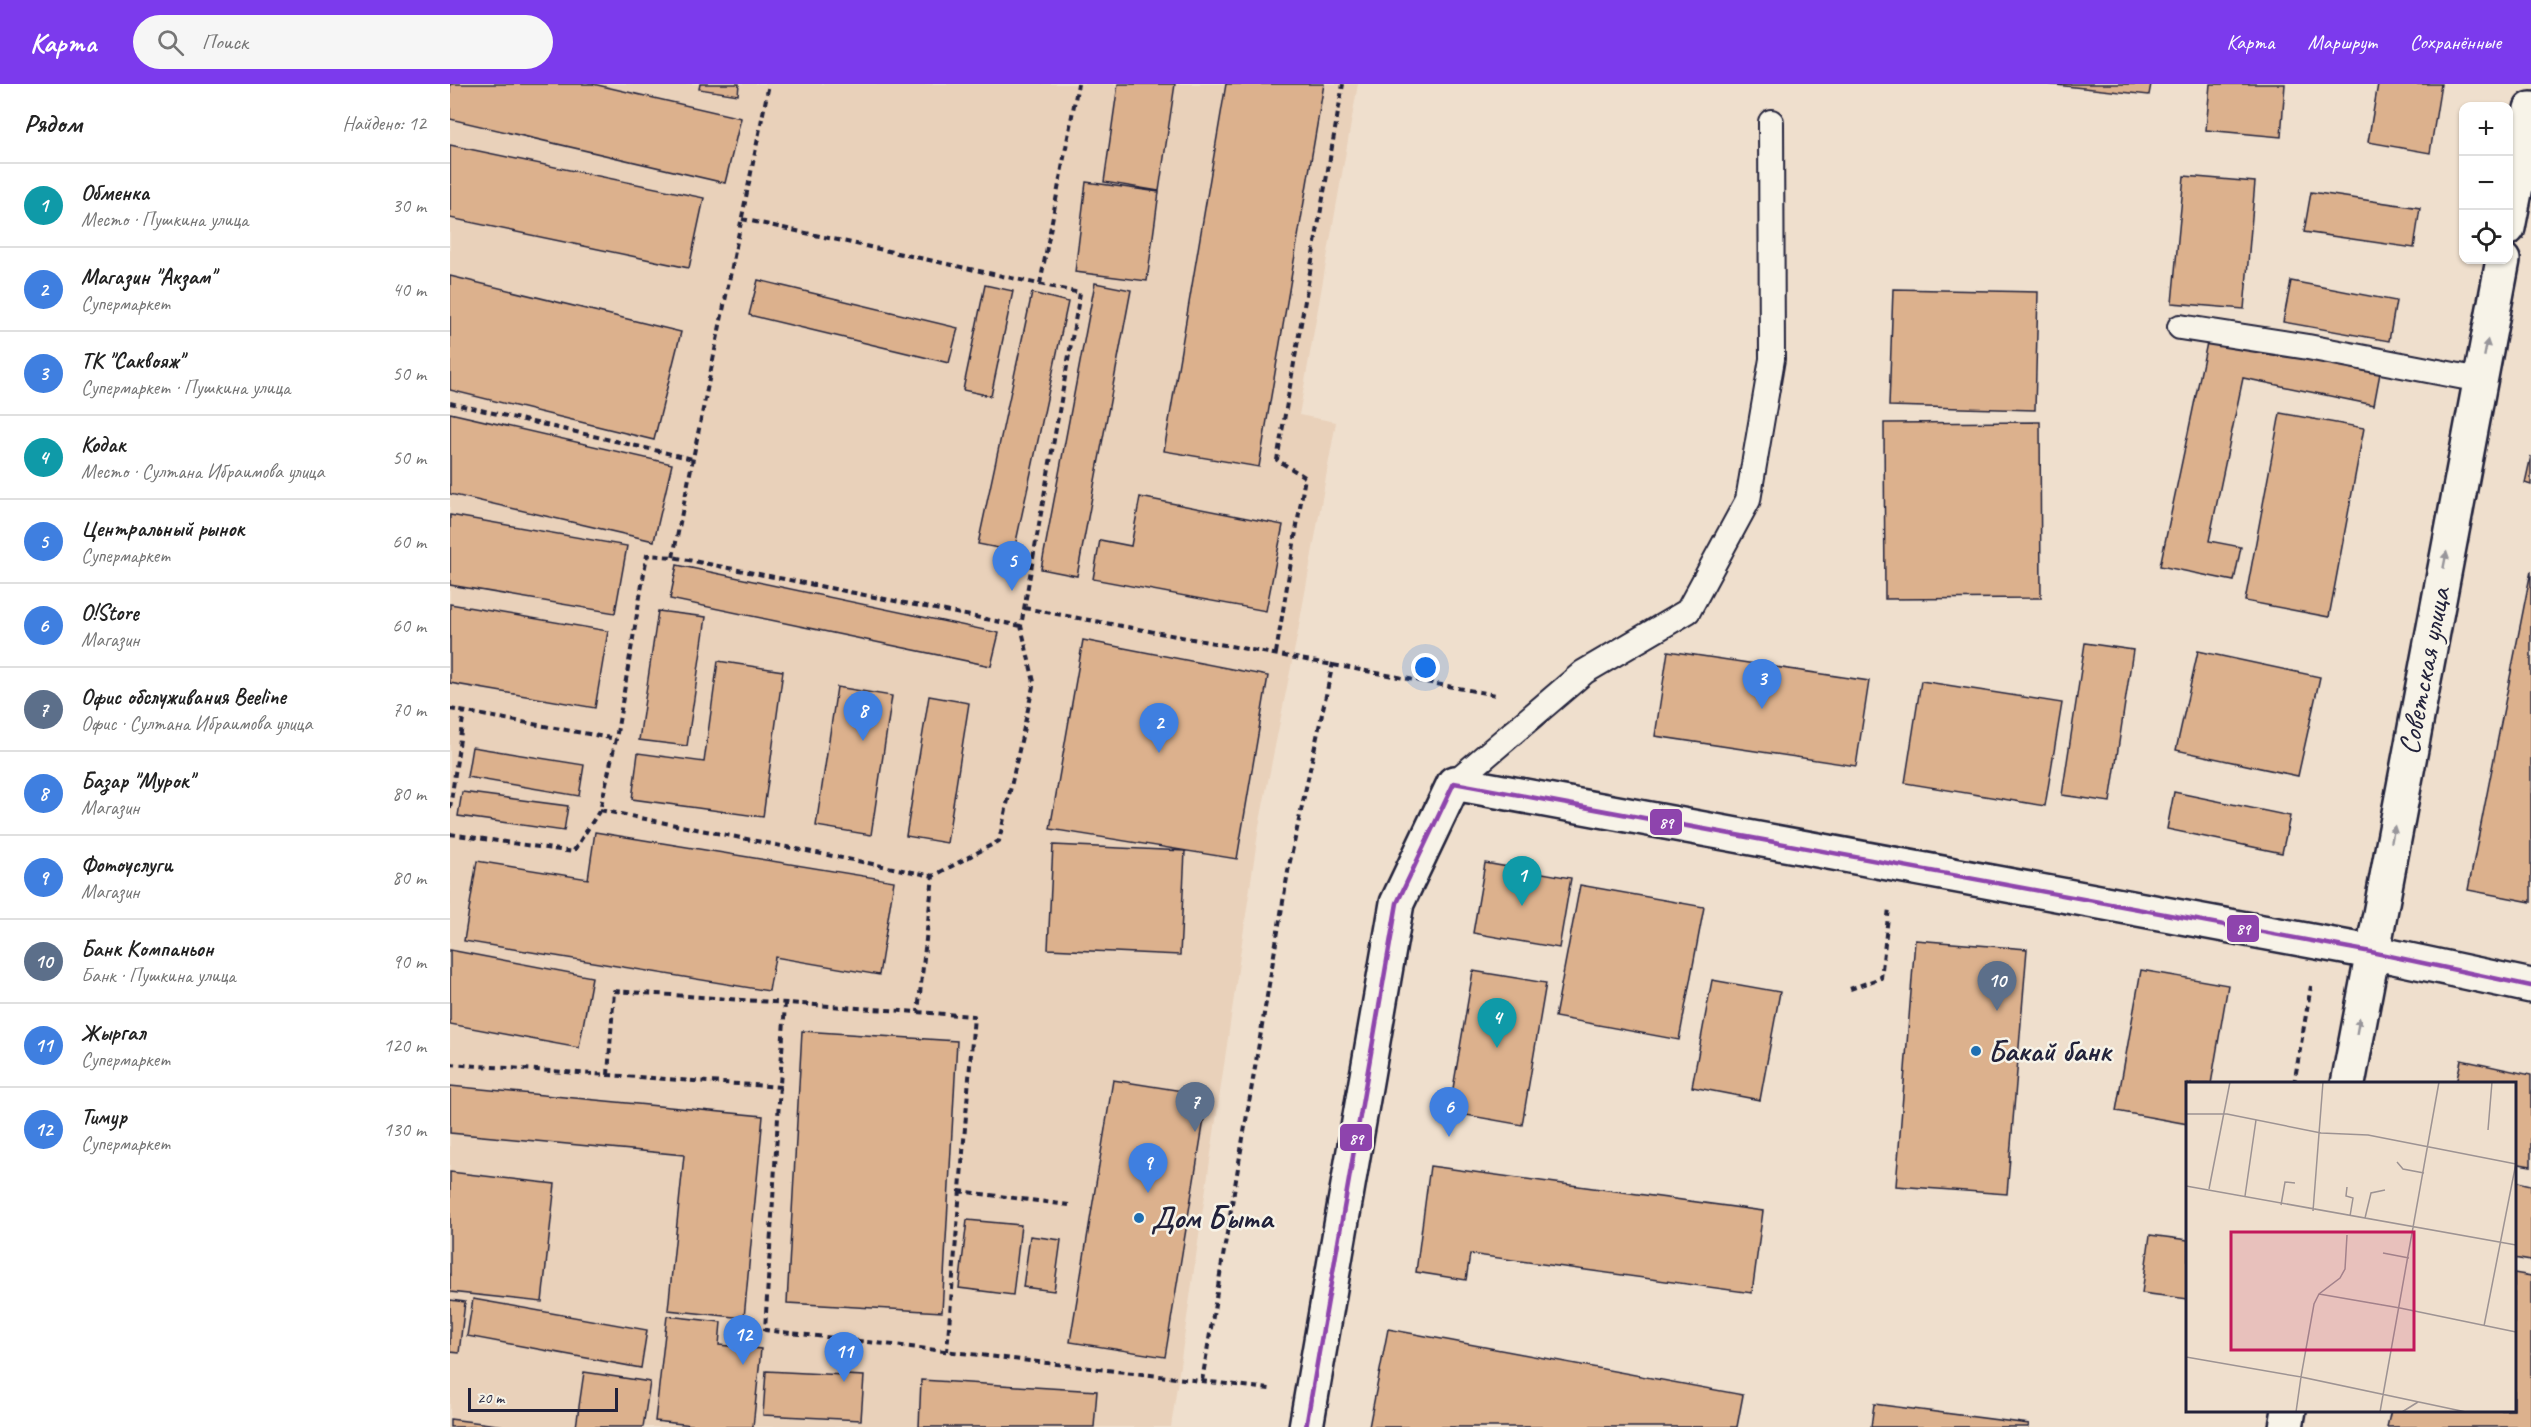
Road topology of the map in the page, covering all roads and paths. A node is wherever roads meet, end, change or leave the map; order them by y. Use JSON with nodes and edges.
{"nodes":[{"id":1,"x":770,"y":84,"type":"edge"},
{"id":2,"x":1078,"y":84,"type":"edge"},
{"id":3,"x":1343,"y":84,"type":"edge"},
{"id":4,"x":2531,"y":109,"type":"edge"},
{"id":5,"x":1770,"y":122,"type":"dead end"},
{"id":6,"x":2511,"y":210,"type":"edge"},
{"id":7,"x":742,"y":219,"type":"junction"},
{"id":8,"x":2501,"y":264,"type":"edge"},
{"id":9,"x":1040,"y":284,"type":"junction"},
{"id":10,"x":2180,"y":327,"type":"dead end"},
{"id":11,"x":2480,"y":380,"type":"junction"},
{"id":12,"x":450,"y":403,"type":"edge"},
{"id":13,"x":693,"y":459,"type":"junction"},
{"id":14,"x":673,"y":557,"type":"junction"},
{"id":15,"x":1024,"y":608,"type":"junction"},
{"id":16,"x":1021,"y":626,"type":"junction"},
{"id":17,"x":1276,"y":653,"type":"junction"},
{"id":18,"x":1333,"y":663,"type":"junction"},
{"id":19,"x":450,"y":709,"type":"edge"},
{"id":20,"x":464,"y":711,"type":"junction"},
{"id":21,"x":1529,"y":719,"type":"junction"},
{"id":22,"x":616,"y":739,"type":"junction"},
{"id":23,"x":452,"y":777,"type":"edge"},
{"id":24,"x":1454,"y":783,"type":"junction"},
{"id":25,"x":450,"y":808,"type":"edge"},
{"id":26,"x":600,"y":810,"type":"junction"},
{"id":27,"x":450,"y":834,"type":"edge"},
{"id":28,"x":933,"y":876,"type":"junction"},
{"id":29,"x":1890,"y":901,"type":"dead end"},
{"id":30,"x":2371,"y":952,"type":"junction"},
{"id":31,"x":2531,"y":986,"type":"edge"},
{"id":32,"x":1850,"y":989,"type":"dead end"},
{"id":33,"x":785,"y":1003,"type":"junction"},
{"id":34,"x":918,"y":1012,"type":"junction"},
{"id":35,"x":450,"y":1064,"type":"edge"},
{"id":36,"x":608,"y":1075,"type":"junction"},
{"id":37,"x":2348,"y":1082,"type":"edge"},
{"id":38,"x":781,"y":1087,"type":"junction"},
{"id":39,"x":960,"y":1191,"type":"junction"},
{"id":40,"x":1069,"y":1205,"type":"dead end"},
{"id":41,"x":947,"y":1351,"type":"junction"},
{"id":42,"x":1202,"y":1381,"type":"junction"},
{"id":43,"x":1312,"y":1394,"type":"junction"},
{"id":44,"x":2289,"y":1412,"type":"edge"},
{"id":45,"x":1306,"y":1427,"type":"edge"},
{"id":46,"x":2286,"y":1427,"type":"edge"}],
"edges":[{"from":1,"to":7,"type":"path"},
{"from":2,"to":9,"type":"path"},
{"from":3,"to":17,"type":"path"},
{"from":4,"to":6,"type":"street"},
{"from":5,"to":21,"type":"lane"},
{"from":7,"to":9,"type":"path"},
{"from":7,"to":13,"type":"path"},
{"from":11,"to":8,"type":"street","name":"Советская улица","one_way":true},
{"from":9,"to":15,"type":"path"},
{"from":10,"to":11,"type":"lane"},
{"from":30,"to":11,"type":"street","name":"Советская улица","one_way":true},
{"from":12,"to":13,"type":"path"},
{"from":13,"to":14,"type":"path"},
{"from":14,"to":16,"type":"path"},
{"from":14,"to":22,"type":"path"},
{"from":15,"to":16,"type":"path"},
{"from":15,"to":17,"type":"path"},
{"from":16,"to":28,"type":"path"},
{"from":17,"to":18,"type":"path"},
{"from":18,"to":21,"type":"path"},
{"from":18,"to":42,"type":"path"},
{"from":19,"to":20,"type":"path"},
{"from":20,"to":22,"type":"path"},
{"from":20,"to":23,"type":"path"},
{"from":21,"to":24,"type":"lane"},
{"from":22,"to":26,"type":"path"},
{"from":23,"to":25,"type":"path"},
{"from":24,"to":30,"type":"street"},
{"from":24,"to":43,"type":"street"},
{"from":26,"to":27,"type":"path"},
{"from":26,"to":28,"type":"path"},
{"from":28,"to":34,"type":"path"},
{"from":29,"to":32,"type":"path"},
{"from":30,"to":31,"type":"street"},
{"from":37,"to":30,"type":"street","name":"Советская улица","one_way":true},
{"from":33,"to":34,"type":"path"},
{"from":33,"to":36,"type":"path"},
{"from":33,"to":38,"type":"path"},
{"from":34,"to":39,"type":"path"},
{"from":35,"to":36,"type":"path"},
{"from":36,"to":38,"type":"path"},
{"from":38,"to":41,"type":"path"},
{"from":39,"to":40,"type":"path"},
{"from":39,"to":41,"type":"path"},
{"from":41,"to":42,"type":"path"},
{"from":42,"to":43,"type":"path"},
{"from":43,"to":45,"type":"street"},
{"from":44,"to":46,"type":"street"}]}
